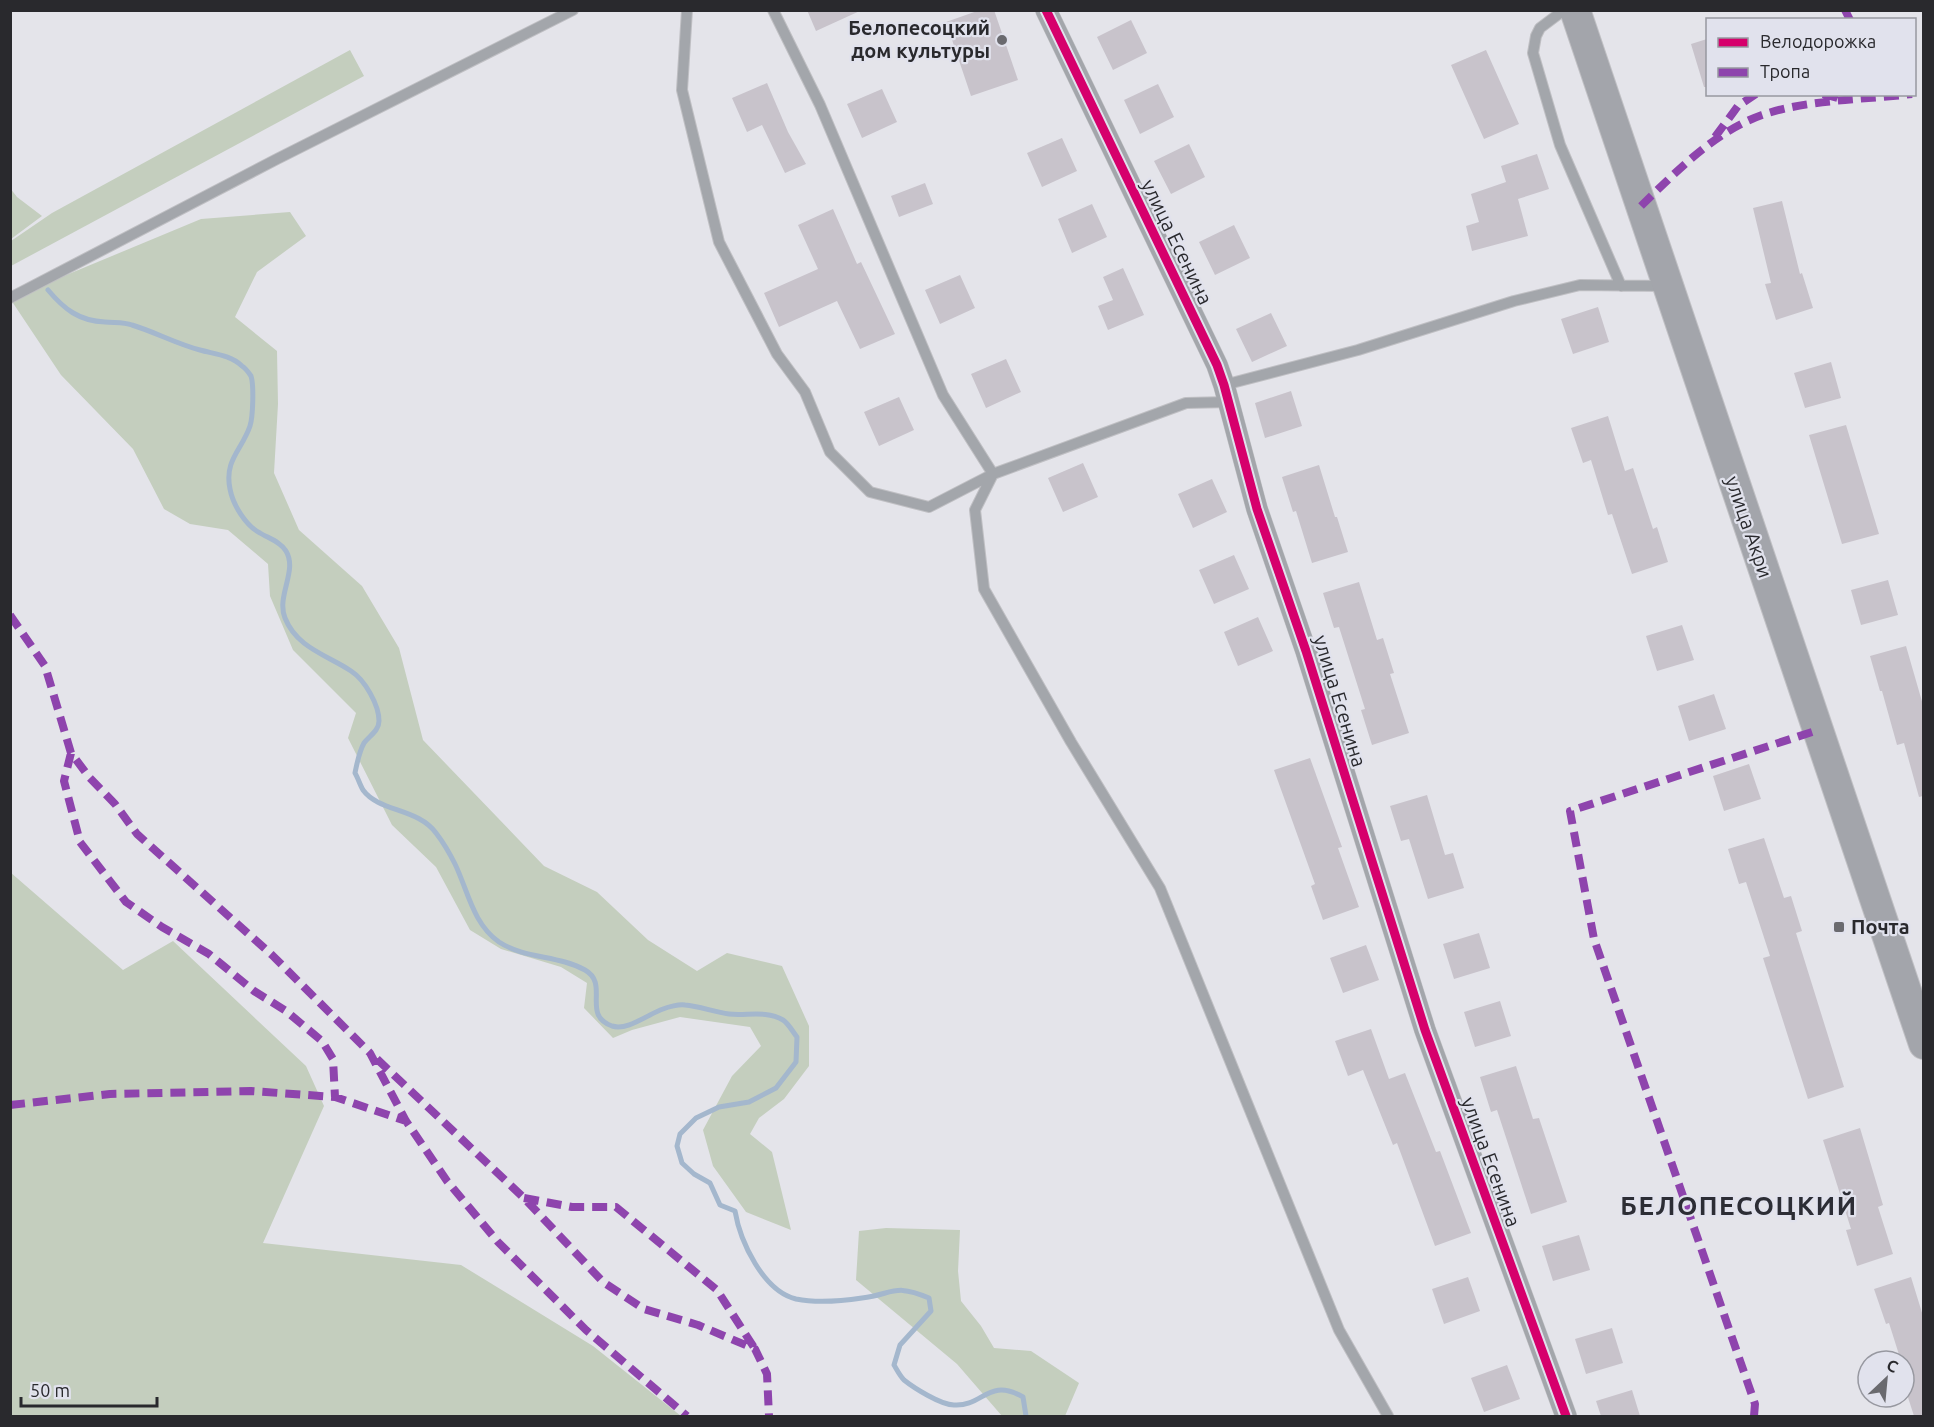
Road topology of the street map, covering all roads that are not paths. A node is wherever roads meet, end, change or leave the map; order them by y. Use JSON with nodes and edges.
{"nodes":[{"id":1,"x":573,"y":10,"type":"edge"},
{"id":2,"x":687,"y":10,"type":"edge"},
{"id":3,"x":774,"y":10,"type":"edge"},
{"id":4,"x":1046,"y":10,"type":"edge"},
{"id":5,"x":1564,"y":10,"type":"edge"},
{"id":6,"x":1575,"y":10,"type":"edge"},
{"id":7,"x":1621,"y":286,"type":"junction"},
{"id":8,"x":1668,"y":286,"type":"junction"},
{"id":9,"x":10,"y":298,"type":"edge"},
{"id":10,"x":1226,"y":393,"type":"junction"},
{"id":11,"x":993,"y":474,"type":"junction"},
{"id":12,"x":1923,"y":1044,"type":"edge"},
{"id":13,"x":1388,"y":1416,"type":"edge"},
{"id":14,"x":1566,"y":1416,"type":"edge"}],
"edges":[{"from":1,"to":9,"type":"lane"},
{"from":2,"to":11,"type":"lane"},
{"from":3,"to":11,"type":"lane"},
{"from":4,"to":10,"type":"street","name":"улица Есенина"},
{"from":5,"to":7,"type":"lane"},
{"from":6,"to":8,"type":"main road","name":"улица Акри"},
{"from":7,"to":8,"type":"lane"},
{"from":7,"to":10,"type":"lane"},
{"from":8,"to":12,"type":"main road","name":"улица Акри"},
{"from":10,"to":11,"type":"lane"},
{"from":10,"to":14,"type":"street","name":"улица Есенина"},
{"from":11,"to":13,"type":"lane"}]}
